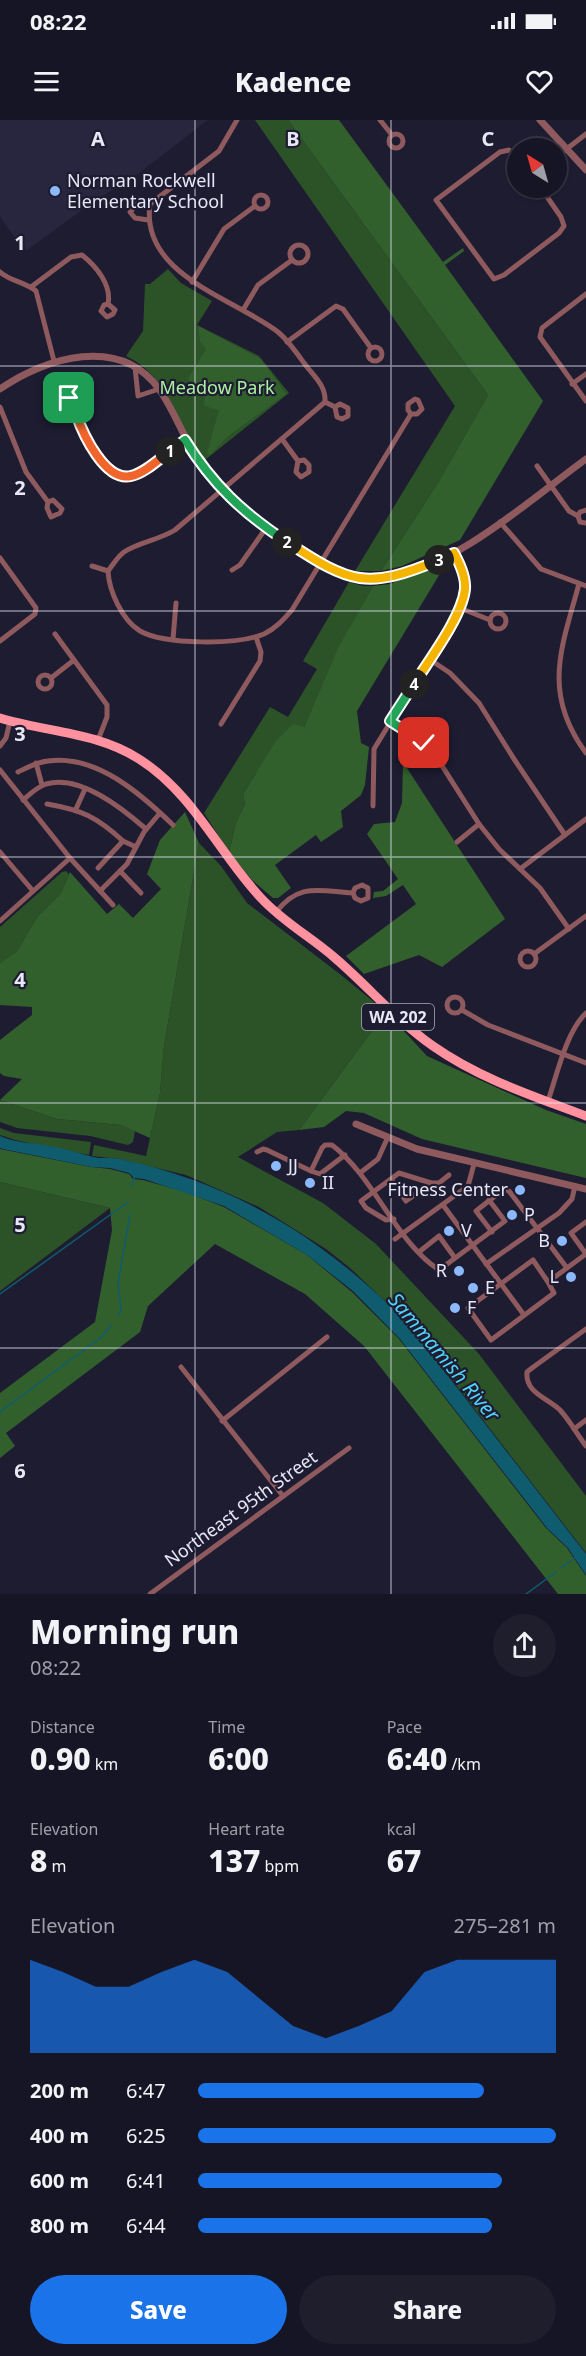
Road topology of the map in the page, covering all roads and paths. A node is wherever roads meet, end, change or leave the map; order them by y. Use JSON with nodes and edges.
{"nodes":[{"id":1,"x":237,"y":120,"type":"edge"},
{"id":2,"x":380,"y":120,"type":"edge"},
{"id":3,"x":540,"y":120,"type":"edge"},
{"id":4,"x":586,"y":134,"type":"edge"},
{"id":5,"x":392,"y":135,"type":"dead end"},
{"id":6,"x":557,"y":138,"type":"edge"},
{"id":7,"x":567,"y":149,"type":"joint"},
{"id":8,"x":507,"y":150,"type":"edge"},
{"id":9,"x":586,"y":170,"type":"edge"},
{"id":10,"x":548,"y":198,"type":"edge"},
{"id":11,"x":150,"y":204,"type":"junction"},
{"id":12,"x":255,"y":206,"type":"dead end"},
{"id":13,"x":148,"y":220,"type":"junction"},
{"id":14,"x":292,"y":260,"type":"dead end"},
{"id":15,"x":0,"y":272,"type":"edge"},
{"id":16,"x":192,"y":282,"type":"junction"},
{"id":17,"x":31,"y":287,"type":"junction"},
{"id":18,"x":586,"y":294,"type":"edge"},
{"id":19,"x":108,"y":304,"type":"dead end"},
{"id":20,"x":243,"y":310,"type":"junction"},
{"id":21,"x":287,"y":342,"type":"junction"},
{"id":22,"x":371,"y":348,"type":"dead end"},
{"id":23,"x":54,"y":361,"type":"junction"},
{"id":24,"x":135,"y":368,"type":"junction"},
{"id":25,"x":586,"y":374,"type":"edge"},
{"id":26,"x":572,"y":384,"type":"junction"},
{"id":27,"x":0,"y":388,"type":"edge"},
{"id":28,"x":159,"y":388,"type":"junction"},
{"id":29,"x":586,"y":401,"type":"edge"},
{"id":30,"x":326,"y":402,"type":"junction"},
{"id":31,"x":0,"y":407,"type":"edge"},
{"id":32,"x":335,"y":407,"type":"dead end"},
{"id":33,"x":76,"y":414,"type":"dead end"},
{"id":34,"x":411,"y":414,"type":"dead end"},
{"id":35,"x":185,"y":440,"type":"junction"},
{"id":36,"x":282,"y":440,"type":"junction"},
{"id":37,"x":586,"y":459,"type":"edge"},
{"id":38,"x":298,"y":461,"type":"dead end"},
{"id":39,"x":537,"y":466,"type":"dead end"},
{"id":40,"x":551,"y":485,"type":"junction"},
{"id":41,"x":222,"y":489,"type":"junction"},
{"id":42,"x":48,"y":502,"type":"dead end"},
{"id":43,"x":586,"y":510,"type":"edge"},
{"id":44,"x":578,"y":516,"type":"junction"},
{"id":45,"x":500,"y":522,"type":"junction"},
{"id":46,"x":586,"y":523,"type":"edge"},
{"id":47,"x":266,"y":528,"type":"junction"},
{"id":48,"x":454,"y":553,"type":"junction"},
{"id":49,"x":0,"y":558,"type":"edge"},
{"id":50,"x":321,"y":563,"type":"junction"},
{"id":51,"x":92,"y":566,"type":"dead end"},
{"id":52,"x":232,"y":570,"type":"dead end"},
{"id":53,"x":108,"y":571,"type":"junction"},
{"id":54,"x":583,"y":585,"type":"edge"},
{"id":55,"x":176,"y":603,"type":"dead end"},
{"id":56,"x":460,"y":608,"type":"junction"},
{"id":57,"x":490,"y":620,"type":"dead end"},
{"id":58,"x":55,"y":634,"type":"dead end"},
{"id":59,"x":256,"y":637,"type":"junction"},
{"id":60,"x":173,"y":639,"type":"junction"},
{"id":61,"x":0,"y":641,"type":"edge"},
{"id":62,"x":429,"y":659,"type":"junction"},
{"id":63,"x":75,"y":660,"type":"junction"},
{"id":64,"x":51,"y":678,"type":"dead end"},
{"id":65,"x":5,"y":719,"type":"edge"},
{"id":66,"x":390,"y":721,"type":"junction"},
{"id":67,"x":221,"y":724,"type":"dead end"},
{"id":68,"x":98,"y":740,"type":"junction"},
{"id":69,"x":0,"y":746,"type":"edge"},
{"id":70,"x":586,"y":753,"type":"edge"},
{"id":71,"x":36,"y":764,"type":"junction"},
{"id":72,"x":0,"y":770,"type":"edge"},
{"id":73,"x":18,"y":772,"type":"dead end"},
{"id":74,"x":42,"y":785,"type":"junction"},
{"id":75,"x":85,"y":789,"type":"junction"},
{"id":76,"x":23,"y":800,"type":"junction"},
{"id":77,"x":47,"y":804,"type":"dead end"},
{"id":78,"x":373,"y":806,"type":"dead end"},
{"id":79,"x":76,"y":809,"type":"junction"},
{"id":80,"x":160,"y":813,"type":"junction"},
{"id":81,"x":586,"y":819,"type":"edge"},
{"id":82,"x":479,"y":824,"type":"junction"},
{"id":83,"x":172,"y":825,"type":"dead end"},
{"id":84,"x":147,"y":829,"type":"junction"},
{"id":85,"x":565,"y":835,"type":"junction"},
{"id":86,"x":123,"y":841,"type":"junction"},
{"id":87,"x":457,"y":842,"type":"dead end"},
{"id":88,"x":136,"y":847,"type":"junction"},
{"id":89,"x":0,"y":852,"type":"edge"},
{"id":90,"x":70,"y":858,"type":"junction"},
{"id":91,"x":98,"y":868,"type":"dead end"},
{"id":92,"x":520,"y":869,"type":"junction"},
{"id":93,"x":120,"y":871,"type":"junction"},
{"id":94,"x":33,"y":891,"type":"junction"},
{"id":95,"x":100,"y":891,"type":"junction"},
{"id":96,"x":141,"y":893,"type":"dead end"},
{"id":97,"x":353,"y":893,"type":"dead end"},
{"id":98,"x":113,"y":905,"type":"dead end"},
{"id":99,"x":276,"y":912,"type":"junction"},
{"id":100,"x":586,"y":916,"type":"edge"},
{"id":101,"x":0,"y":921,"type":"edge"},
{"id":102,"x":569,"y":929,"type":"junction"},
{"id":103,"x":534,"y":954,"type":"dead end"},
{"id":104,"x":462,"y":1010,"type":"dead end"},
{"id":105,"x":586,"y":1013,"type":"edge"},
{"id":106,"x":563,"y":1055,"type":"junction"},
{"id":107,"x":586,"y":1063,"type":"edge"},
{"id":108,"x":548,"y":1101,"type":"junction"},
{"id":109,"x":586,"y":1116,"type":"edge"},
{"id":110,"x":356,"y":1124,"type":"dead end"},
{"id":111,"x":387,"y":1139,"type":"junction"},
{"id":112,"x":257,"y":1152,"type":"dead end"},
{"id":113,"x":345,"y":1155,"type":"junction"},
{"id":114,"x":474,"y":1164,"type":"junction"},
{"id":115,"x":311,"y":1171,"type":"junction"},
{"id":116,"x":360,"y":1173,"type":"junction"},
{"id":117,"x":449,"y":1175,"type":"dead end"},
{"id":118,"x":391,"y":1179,"type":"junction"},
{"id":119,"x":431,"y":1183,"type":"junction"},
{"id":120,"x":574,"y":1186,"type":"junction"},
{"id":121,"x":586,"y":1189,"type":"edge"},
{"id":122,"x":374,"y":1192,"type":"junction"},
{"id":123,"x":489,"y":1200,"type":"junction"},
{"id":124,"x":443,"y":1205,"type":"junction"},
{"id":125,"x":394,"y":1219,"type":"junction"},
{"id":126,"x":586,"y":1222,"type":"edge"},
{"id":127,"x":537,"y":1228,"type":"junction"},
{"id":128,"x":492,"y":1232,"type":"junction"},
{"id":129,"x":404,"y":1233,"type":"junction"},
{"id":130,"x":395,"y":1239,"type":"dead end"},
{"id":131,"x":472,"y":1246,"type":"junction"},
{"id":132,"x":419,"y":1252,"type":"junction"},
{"id":133,"x":586,"y":1254,"type":"edge"},
{"id":134,"x":455,"y":1258,"type":"junction"},
{"id":135,"x":486,"y":1264,"type":"junction"},
{"id":136,"x":567,"y":1268,"type":"junction"},
{"id":137,"x":548,"y":1282,"type":"junction"},
{"id":138,"x":501,"y":1284,"type":"junction"},
{"id":139,"x":524,"y":1315,"type":"junction"},
{"id":140,"x":586,"y":1329,"type":"edge"},
{"id":141,"x":327,"y":1337,"type":"dead end"},
{"id":142,"x":181,"y":1367,"type":"dead end"},
{"id":143,"x":586,"y":1420,"type":"edge"},
{"id":144,"x":222,"y":1421,"type":"junction"},
{"id":145,"x":574,"y":1429,"type":"junction"},
{"id":146,"x":586,"y":1446,"type":"edge"},
{"id":147,"x":349,"y":1448,"type":"dead end"},
{"id":148,"x":283,"y":1496,"type":"junction"},
{"id":149,"x":150,"y":1594,"type":"edge"}],
"edges":[{"from":1,"to":11,"type":"street"},
{"from":2,"to":5,"type":"street"},
{"from":3,"to":6,"type":"street"},
{"from":4,"to":7,"type":"street"},
{"from":7,"to":9,"type":"street"},
{"from":8,"to":10,"type":"street"},
{"from":11,"to":13,"type":"street"},
{"from":11,"to":13,"type":"street"},
{"from":12,"to":16,"type":"street"},
{"from":13,"to":16,"type":"street"},
{"from":14,"to":20,"type":"street"},
{"from":15,"to":17,"type":"street"},
{"from":16,"to":20,"type":"street"},
{"from":17,"to":19,"type":"street"},
{"from":17,"to":23,"type":"street"},
{"from":18,"to":26,"type":"street"},
{"from":20,"to":21,"type":"street"},
{"from":21,"to":22,"type":"street"},
{"from":21,"to":30,"type":"street"},
{"from":23,"to":24,"type":"street"},
{"from":23,"to":27,"type":"street"},
{"from":24,"to":28,"type":"street"},
{"from":24,"to":28,"type":"street"},
{"from":25,"to":26,"type":"street"},
{"from":26,"to":29,"type":"street"},
{"from":28,"to":35,"type":"street"},
{"from":30,"to":32,"type":"street"},
{"from":30,"to":36,"type":"street"},
{"from":31,"to":42,"type":"street"},
{"from":33,"to":35,"type":"street"},
{"from":34,"to":50,"type":"street"},
{"from":35,"to":41,"type":"street"},
{"from":36,"to":38,"type":"street"},
{"from":36,"to":41,"type":"street"},
{"from":37,"to":40,"type":"street"},
{"from":39,"to":40,"type":"street"},
{"from":40,"to":44,"type":"street"},
{"from":40,"to":45,"type":"street"},
{"from":41,"to":47,"type":"street"},
{"from":41,"to":53,"type":"street"},
{"from":43,"to":44,"type":"street"},
{"from":44,"to":46,"type":"street"},
{"from":45,"to":48,"type":"street"},
{"from":45,"to":54,"type":"street"},
{"from":47,"to":50,"type":"street"},
{"from":47,"to":52,"type":"street"},
{"from":48,"to":50,"type":"street"},
{"from":48,"to":56,"type":"street"},
{"from":49,"to":61,"type":"street"},
{"from":50,"to":59,"type":"street"},
{"from":51,"to":53,"type":"street"},
{"from":53,"to":60,"type":"street"},
{"from":54,"to":70,"type":"street"},
{"from":55,"to":60,"type":"street"},
{"from":56,"to":57,"type":"street"},
{"from":56,"to":62,"type":"street"},
{"from":58,"to":63,"type":"street"},
{"from":59,"to":60,"type":"street"},
{"from":59,"to":67,"type":"street"},
{"from":62,"to":66,"type":"street"},
{"from":62,"to":85,"type":"street"},
{"from":63,"to":64,"type":"street"},
{"from":63,"to":68,"type":"street"},
{"from":65,"to":68,"type":"main road","number":"WA 202"},
{"from":65,"to":69,"type":"street"},
{"from":66,"to":78,"type":"street"},
{"from":66,"to":82,"type":"street"},
{"from":68,"to":99,"type":"main road","number":"WA 202"},
{"from":71,"to":73,"type":"street"},
{"from":71,"to":74,"type":"street"},
{"from":71,"to":80,"type":"street"},
{"from":72,"to":76,"type":"street"},
{"from":74,"to":75,"type":"street"},
{"from":74,"to":76,"type":"street"},
{"from":75,"to":79,"type":"street"},
{"from":75,"to":84,"type":"street"},
{"from":76,"to":90,"type":"street"},
{"from":77,"to":79,"type":"street"},
{"from":79,"to":86,"type":"street"},
{"from":80,"to":83,"type":"street"},
{"from":80,"to":84,"type":"street"},
{"from":81,"to":85,"type":"street"},
{"from":82,"to":87,"type":"street"},
{"from":82,"to":92,"type":"street"},
{"from":84,"to":88,"type":"street"},
{"from":85,"to":92,"type":"street"},
{"from":86,"to":88,"type":"street"},
{"from":86,"to":91,"type":"street"},
{"from":88,"to":93,"type":"street"},
{"from":89,"to":94,"type":"street"},
{"from":90,"to":94,"type":"street"},
{"from":90,"to":95,"type":"street"},
{"from":92,"to":102,"type":"street"},
{"from":93,"to":95,"type":"street"},
{"from":93,"to":96,"type":"street"},
{"from":94,"to":101,"type":"street"},
{"from":95,"to":98,"type":"street"},
{"from":97,"to":99,"type":"street"},
{"from":99,"to":108,"type":"main road","number":"WA 202"},
{"from":100,"to":102,"type":"street"},
{"from":102,"to":103,"type":"street"},
{"from":104,"to":106,"type":"street"},
{"from":105,"to":106,"type":"street"},
{"from":106,"to":107,"type":"street"},
{"from":106,"to":108,"type":"street"},
{"from":108,"to":109,"type":"main road","number":"WA 202"},
{"from":110,"to":111,"type":"street"},
{"from":111,"to":114,"type":"street"},
{"from":111,"to":116,"type":"street"},
{"from":112,"to":115,"type":"street"},
{"from":113,"to":115,"type":"street"},
{"from":113,"to":115,"type":"street"},
{"from":113,"to":116,"type":"street"},
{"from":114,"to":120,"type":"street"},
{"from":114,"to":124,"type":"street"},
{"from":116,"to":122,"type":"street"},
{"from":117,"to":119,"type":"street"},
{"from":118,"to":119,"type":"street"},
{"from":118,"to":119,"type":"street"},
{"from":118,"to":122,"type":"street"},
{"from":120,"to":121,"type":"street"},
{"from":120,"to":127,"type":"street"},
{"from":122,"to":125,"type":"street"},
{"from":122,"to":125,"type":"street"},
{"from":123,"to":127,"type":"street"},
{"from":123,"to":128,"type":"street"},
{"from":123,"to":128,"type":"street"},
{"from":124,"to":129,"type":"street"},
{"from":124,"to":131,"type":"street"},
{"from":125,"to":129,"type":"street"},
{"from":126,"to":133,"type":"street"},
{"from":127,"to":135,"type":"street"},
{"from":127,"to":136,"type":"street"},
{"from":128,"to":131,"type":"street"},
{"from":129,"to":130,"type":"street"},
{"from":129,"to":132,"type":"street"},
{"from":131,"to":134,"type":"street"},
{"from":131,"to":135,"type":"street"},
{"from":132,"to":134,"type":"street"},
{"from":132,"to":134,"type":"street"},
{"from":133,"to":136,"type":"street"},
{"from":135,"to":138,"type":"street"},
{"from":136,"to":137,"type":"street"},
{"from":137,"to":138,"type":"street"},
{"from":137,"to":139,"type":"street"},
{"from":138,"to":139,"type":"street"},
{"from":138,"to":139,"type":"street"},
{"from":140,"to":145,"type":"street"},
{"from":141,"to":144,"type":"street"},
{"from":142,"to":144,"type":"street"},
{"from":143,"to":145,"type":"street"},
{"from":144,"to":148,"type":"street"},
{"from":145,"to":146,"type":"street"},
{"from":147,"to":148,"type":"street","name":"Northeast 95th Street"},
{"from":148,"to":149,"type":"street","name":"Northeast 95th Street"}]}
